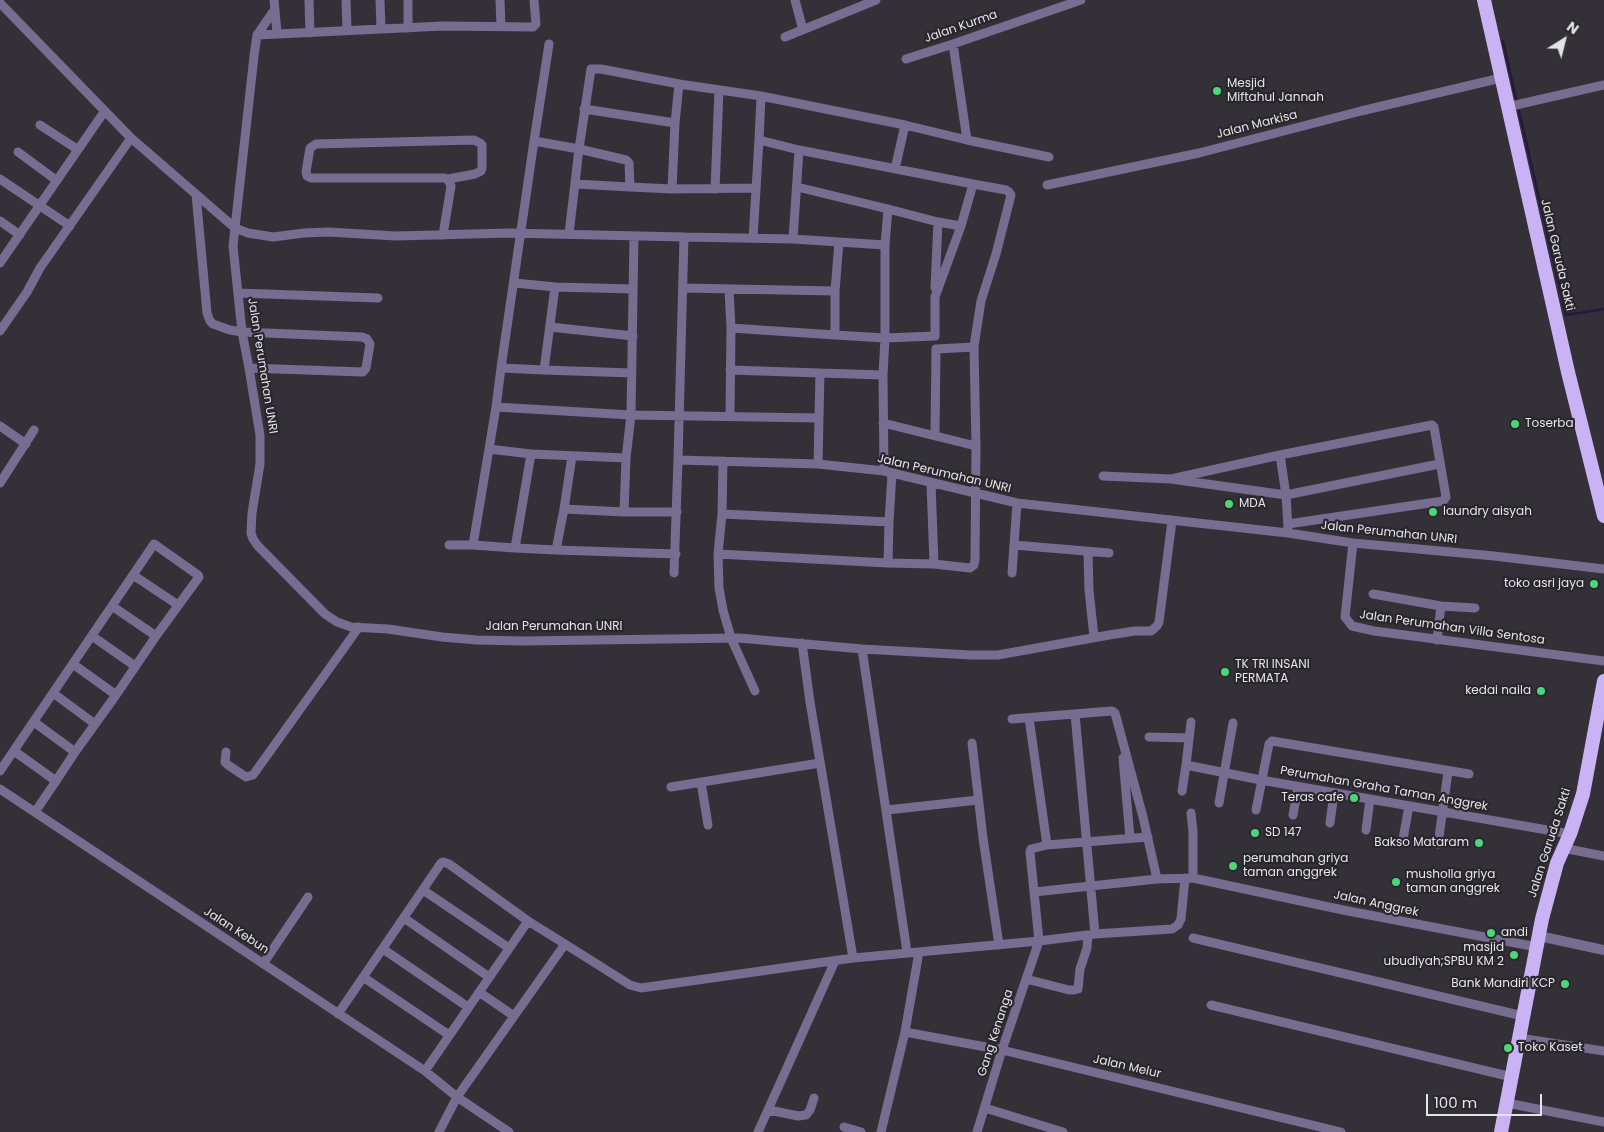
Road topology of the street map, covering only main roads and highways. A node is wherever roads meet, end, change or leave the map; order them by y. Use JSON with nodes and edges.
{"nodes":[{"id":1,"x":1484,"y":0,"type":"edge"},
{"id":2,"x":1604,"y":516,"type":"edge"},
{"id":3,"x":1604,"y":681,"type":"edge"},
{"id":4,"x":1600,"y":734,"type":"edge"},
{"id":5,"x":1501,"y":1132,"type":"edge"}],
"edges":[{"from":1,"to":2,"type":"highway","name":"Jalan Garuda Sakti"},
{"from":3,"to":4,"type":"highway","name":"Jalan Garuda Sakti"},
{"from":4,"to":5,"type":"highway","name":"Jalan Garuda Sakti"}]}
